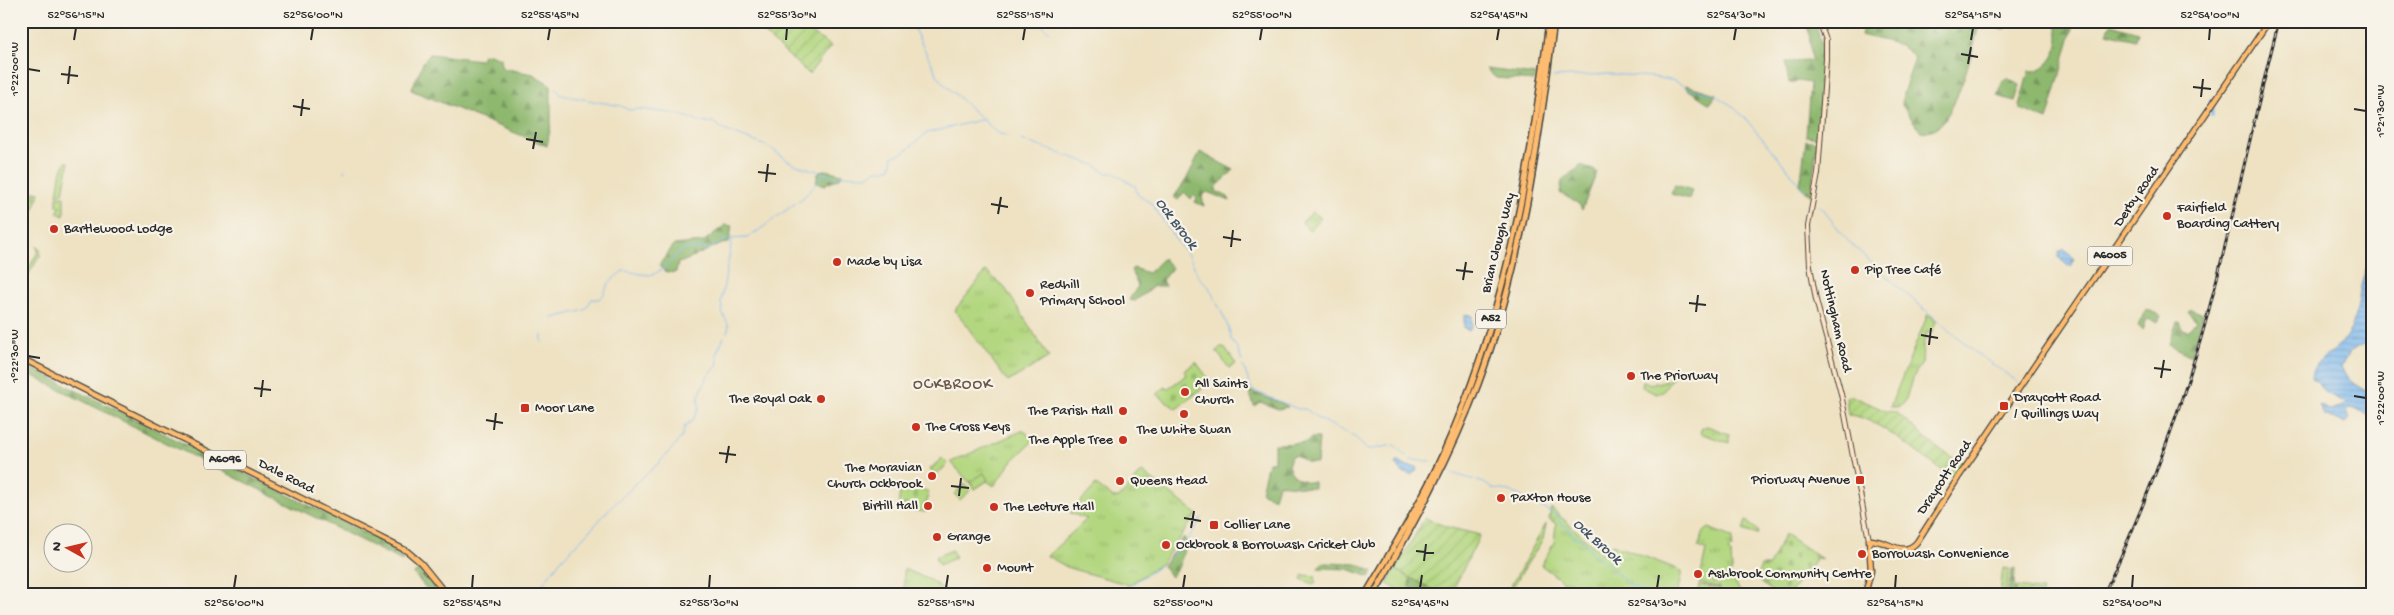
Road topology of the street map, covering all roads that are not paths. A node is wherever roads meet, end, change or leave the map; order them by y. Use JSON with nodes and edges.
{"nodes":[{"id":1,"x":1549,"y":21,"type":"edge"},
{"id":2,"x":1554,"y":21,"type":"edge"},
{"id":3,"x":1819,"y":21,"type":"edge"},
{"id":4,"x":2270,"y":21,"type":"edge"},
{"id":5,"x":21,"y":358,"type":"edge"},
{"id":6,"x":2022,"y":384,"type":"joint"},
{"id":7,"x":1869,"y":540,"type":"junction"},
{"id":8,"x":1374,"y":593,"type":"edge"},
{"id":9,"x":446,"y":594,"type":"edge"},
{"id":10,"x":1366,"y":594,"type":"edge"},
{"id":11,"x":1865,"y":594,"type":"edge"}],
"edges":[{"from":1,"to":10,"type":"highway","name":"Brian Clough Way","number":"A52"},
{"from":2,"to":8,"type":"highway","name":"Brian Clough Way","number":"A52"},
{"from":3,"to":7,"type":"main road","name":"Nottingham Road"},
{"from":4,"to":6,"type":"main road","name":"Derby Road","number":"A6005"},
{"from":5,"to":9,"type":"main road","name":"Dale Road","number":"A6096"},
{"from":6,"to":7,"type":"main road","name":"Draycott Road","number":"A6005"},
{"from":7,"to":11,"type":"main road","name":"Nottingham Road"}]}
